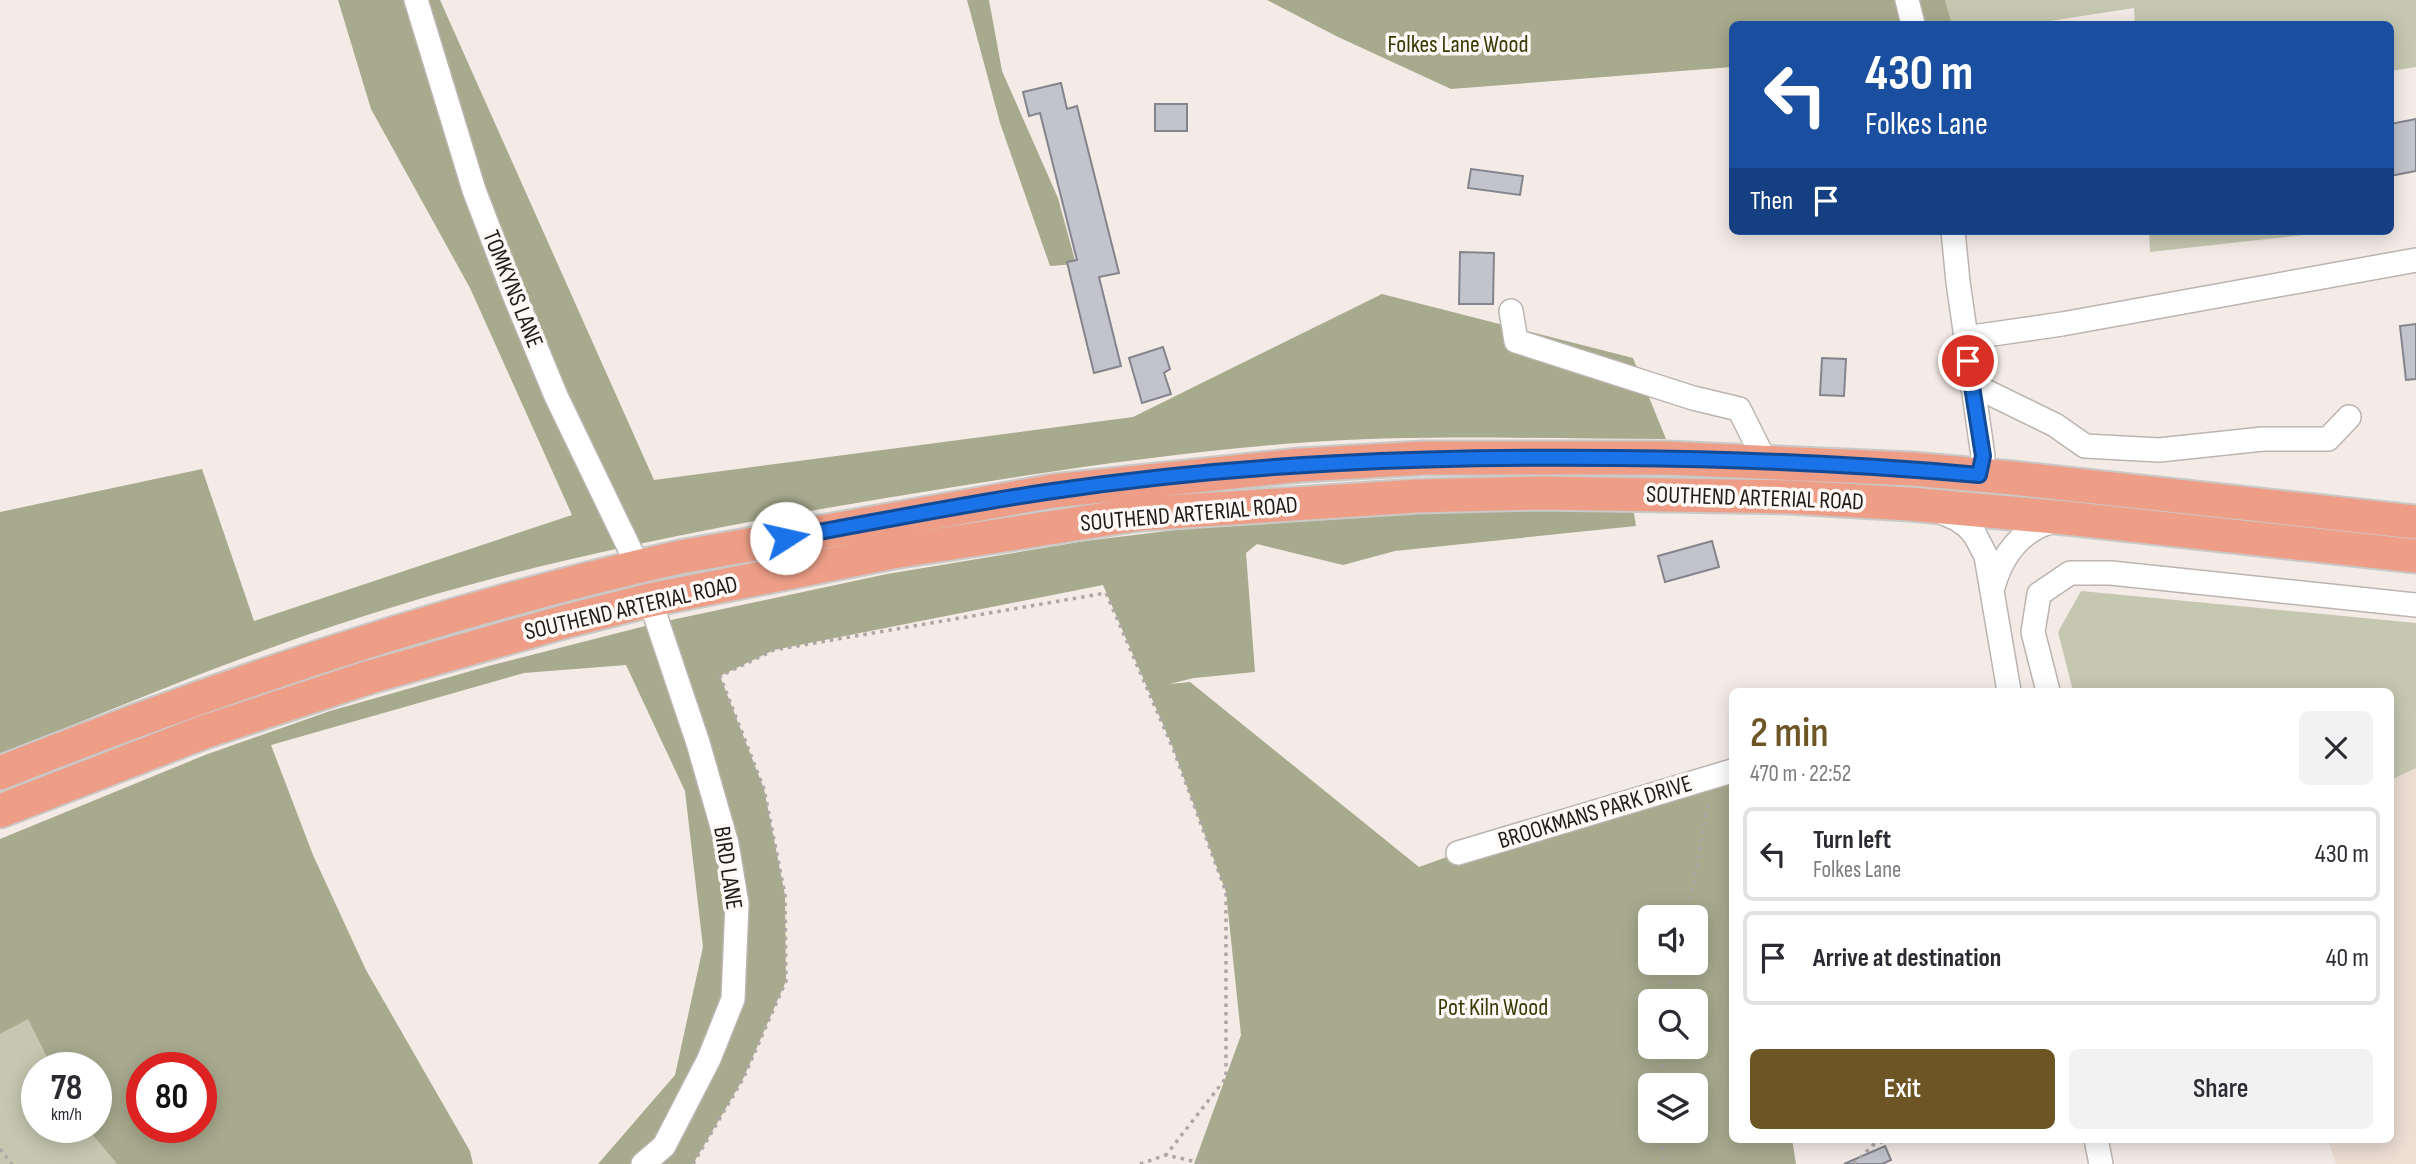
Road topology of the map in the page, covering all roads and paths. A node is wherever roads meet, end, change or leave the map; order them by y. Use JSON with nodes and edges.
{"nodes":[{"id":1,"x":416,"y":0,"type":"edge"},
{"id":2,"x":1907,"y":0,"type":"edge"},
{"id":3,"x":1912,"y":21,"type":"edge"},
{"id":4,"x":1953,"y":235,"type":"edge"},
{"id":5,"x":2416,"y":260,"type":"edge"},
{"id":6,"x":1511,"y":311,"type":"dead end"},
{"id":7,"x":1965,"y":338,"type":"junction"},
{"id":8,"x":1971,"y":384,"type":"junction"},
{"id":9,"x":2349,"y":417,"type":"dead end"},
{"id":10,"x":1765,"y":461,"type":"junction"},
{"id":11,"x":1979,"y":475,"type":"junction"},
{"id":12,"x":1910,"y":504,"type":"junction"},
{"id":13,"x":2066,"y":517,"type":"junction"},
{"id":14,"x":2416,"y":522,"type":"edge"},
{"id":15,"x":2416,"y":556,"type":"edge"},
{"id":16,"x":638,"y":566,"type":"junction"},
{"id":17,"x":1993,"y":587,"type":"junction"},
{"id":18,"x":650,"y":600,"type":"junction"},
{"id":19,"x":2416,"y":605,"type":"edge"},
{"id":20,"x":2009,"y":688,"type":"edge"},
{"id":21,"x":2047,"y":688,"type":"edge"},
{"id":22,"x":0,"y":773,"type":"edge"},
{"id":23,"x":1723,"y":774,"type":"edge"},
{"id":24,"x":0,"y":811,"type":"edge"},
{"id":25,"x":1458,"y":853,"type":"dead end"},
{"id":26,"x":1690,"y":905,"type":"edge"},
{"id":27,"x":1662,"y":1143,"type":"edge"},
{"id":28,"x":1879,"y":1143,"type":"edge"},
{"id":29,"x":2097,"y":1143,"type":"edge"},
{"id":30,"x":0,"y":1149,"type":"edge"},
{"id":31,"x":1166,"y":1155,"type":"junction"},
{"id":32,"x":12,"y":1164,"type":"edge"},
{"id":33,"x":643,"y":1164,"type":"edge"},
{"id":34,"x":693,"y":1164,"type":"edge"},
{"id":35,"x":1140,"y":1164,"type":"edge"},
{"id":36,"x":1206,"y":1164,"type":"edge"},
{"id":37,"x":1663,"y":1164,"type":"edge"},
{"id":38,"x":1854,"y":1164,"type":"edge"},
{"id":39,"x":2101,"y":1164,"type":"edge"}],
"edges":[{"from":1,"to":16,"type":"street","name":"TOMKYNS LANE"},
{"from":2,"to":3,"type":"street"},
{"from":4,"to":7,"type":"street"},
{"from":5,"to":7,"type":"street"},
{"from":6,"to":10,"type":"street"},
{"from":7,"to":8,"type":"street"},
{"from":8,"to":9,"type":"street"},
{"from":8,"to":11,"type":"street"},
{"from":10,"to":11,"type":"highway","name":"SOUTHEND ARTERIAL ROAD"},
{"from":10,"to":16,"type":"highway","name":"SOUTHEND ARTERIAL ROAD"},
{"from":11,"to":14,"type":"highway","name":"SOUTHEND ARTERIAL ROAD"},
{"from":12,"to":13,"type":"highway","name":"SOUTHEND ARTERIAL ROAD"},
{"from":12,"to":17,"type":"street"},
{"from":12,"to":18,"type":"highway","name":"SOUTHEND ARTERIAL ROAD"},
{"from":13,"to":15,"type":"highway","name":"SOUTHEND ARTERIAL ROAD"},
{"from":13,"to":17,"type":"street"},
{"from":16,"to":22,"type":"highway","name":"SOUTHEND ARTERIAL ROAD"},
{"from":17,"to":20,"type":"street"},
{"from":18,"to":24,"type":"highway","name":"SOUTHEND ARTERIAL ROAD"},
{"from":18,"to":33,"type":"street","name":"BIRD LANE"},
{"from":19,"to":21,"type":"street"},
{"from":23,"to":25,"type":"street","name":"BROOKMANS PARK DRIVE"},
{"from":23,"to":26,"type":"path"},
{"from":27,"to":37,"type":"path"},
{"from":28,"to":38,"type":"path"},
{"from":29,"to":39,"type":"street"},
{"from":30,"to":32,"type":"path"},
{"from":31,"to":34,"type":"path"},
{"from":31,"to":35,"type":"path"},
{"from":31,"to":36,"type":"path"}]}
